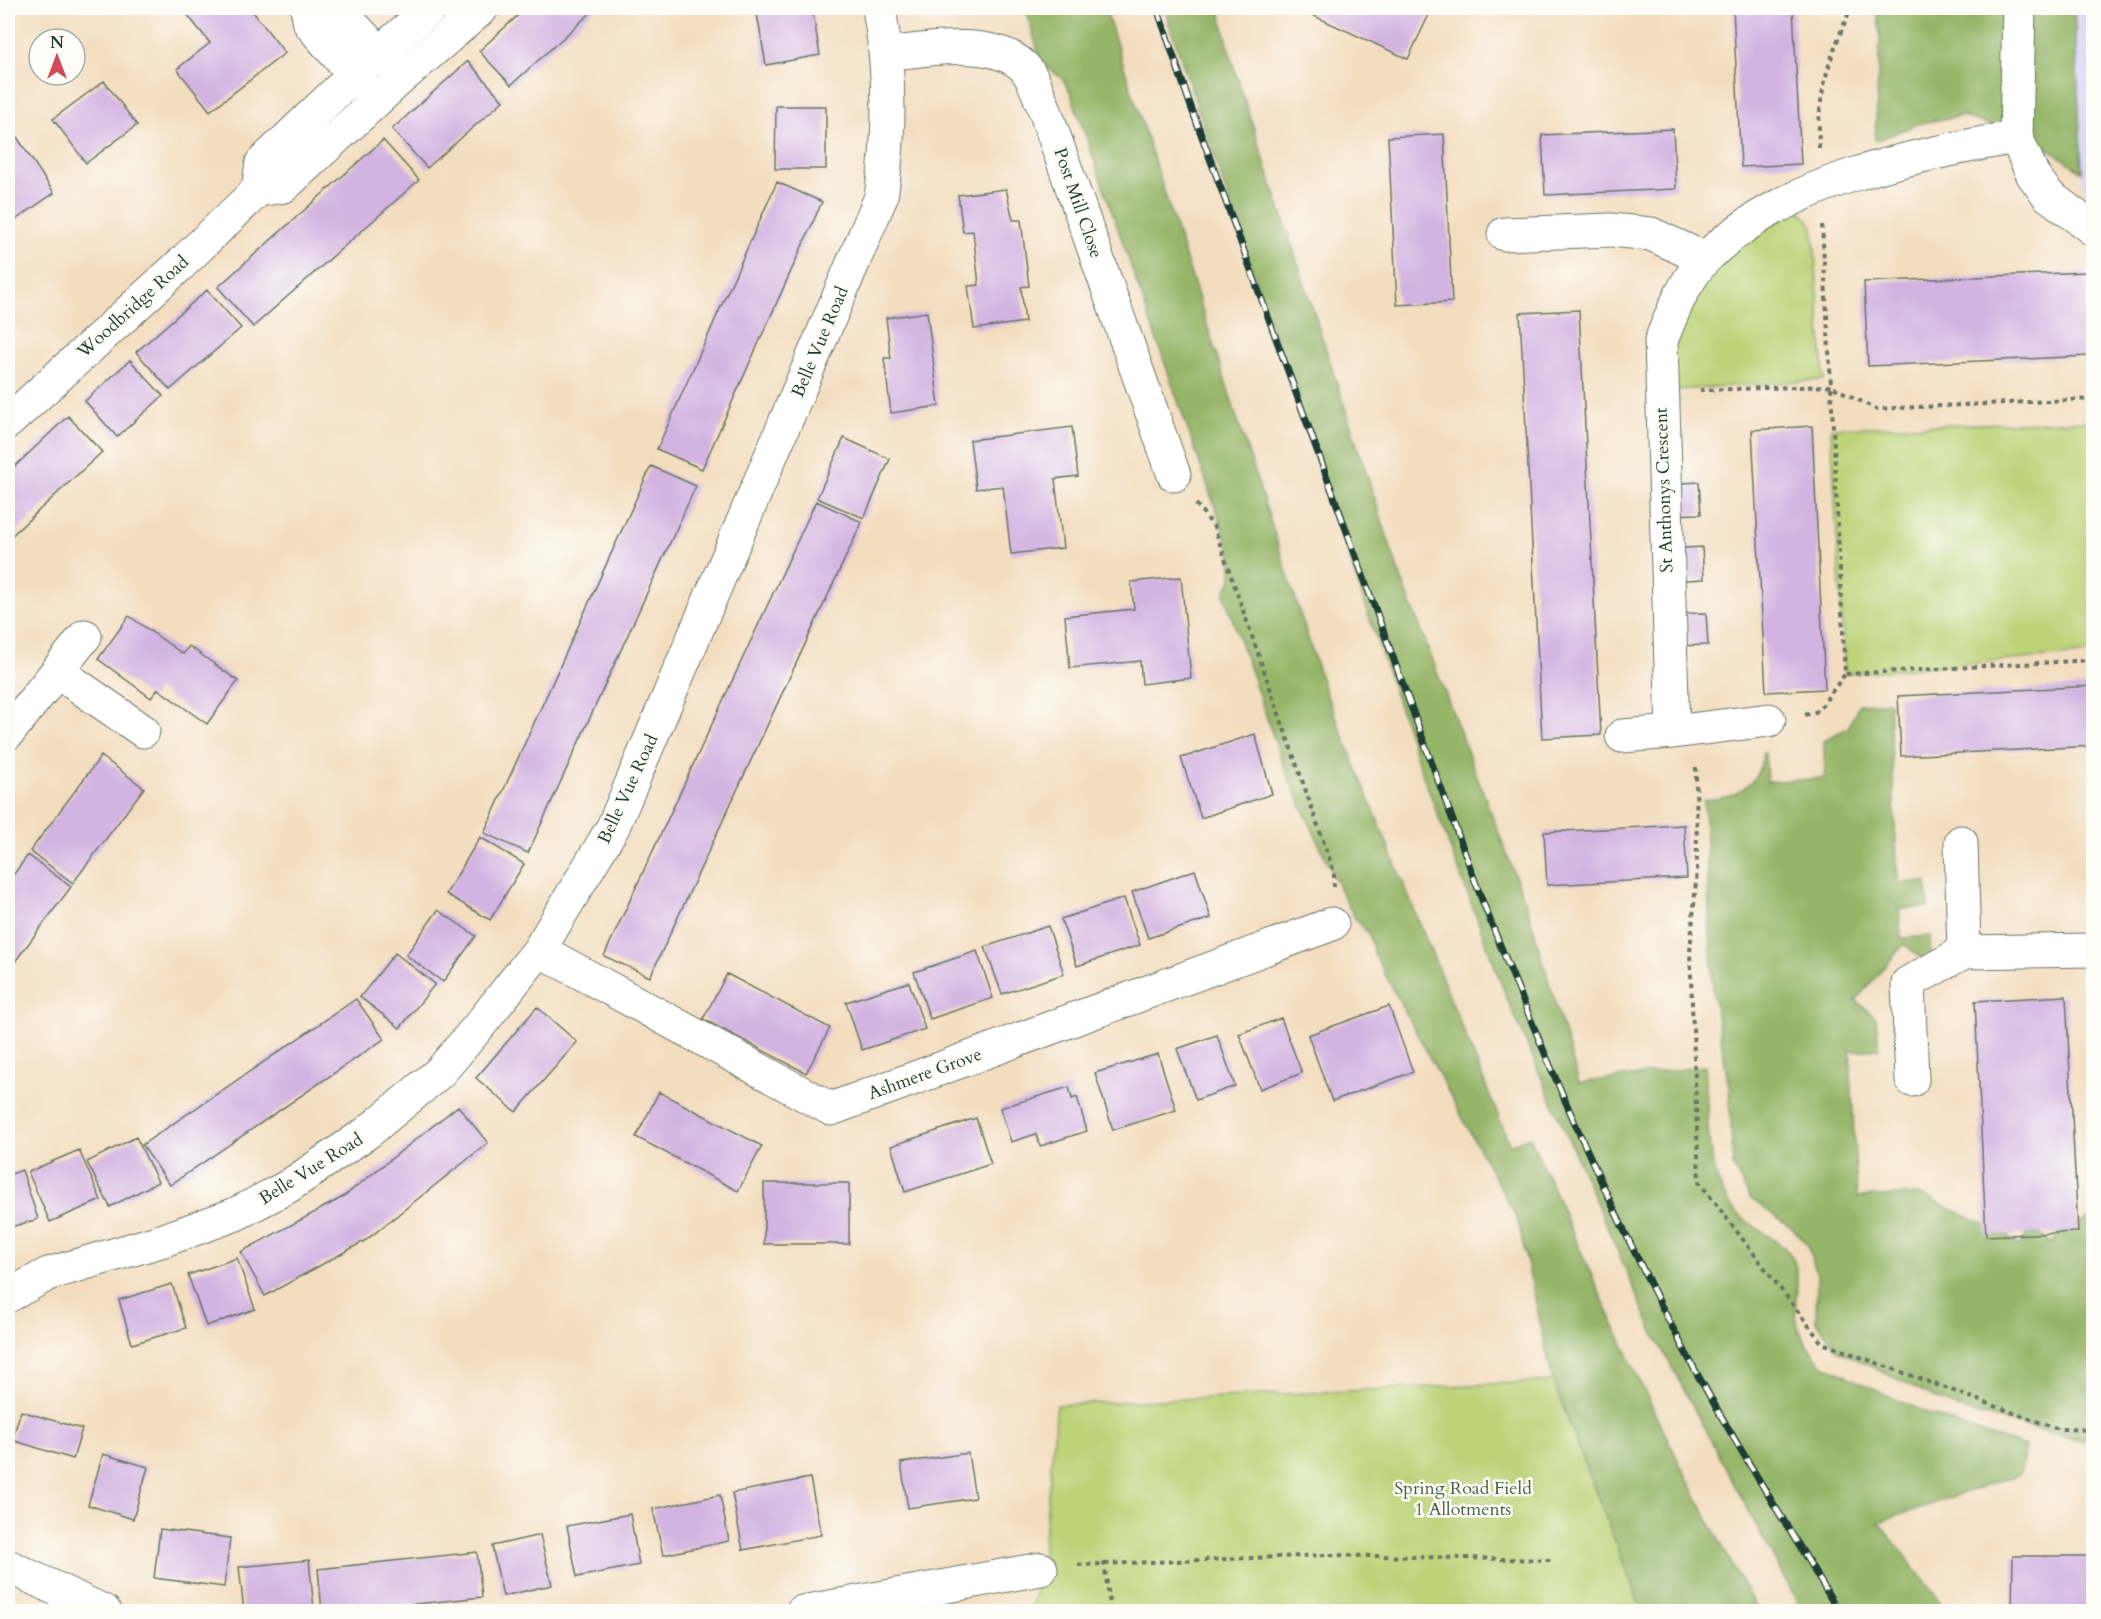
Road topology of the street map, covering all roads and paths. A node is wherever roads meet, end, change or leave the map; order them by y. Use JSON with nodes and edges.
{"nodes":[{"id":1,"x":307,"y":8,"type":"edge"},
{"id":2,"x":336,"y":8,"type":"edge"},
{"id":3,"x":431,"y":8,"type":"edge"},
{"id":4,"x":482,"y":8,"type":"edge"},
{"id":5,"x":879,"y":8,"type":"edge"},
{"id":6,"x":1851,"y":8,"type":"edge"},
{"id":7,"x":2019,"y":8,"type":"edge"},
{"id":8,"x":887,"y":54,"type":"junction"},
{"id":9,"x":392,"y":65,"type":"junction"},
{"id":10,"x":354,"y":75,"type":"junction"},
{"id":11,"x":376,"y":100,"type":"junction"},
{"id":12,"x":2016,"y":138,"type":"junction"},
{"id":13,"x":1820,"y":188,"type":"junction"},
{"id":14,"x":258,"y":190,"type":"junction"},
{"id":15,"x":2094,"y":230,"type":"edge"},
{"id":16,"x":1504,"y":234,"type":"dead end"},
{"id":17,"x":1705,"y":259,"type":"junction"},
{"id":18,"x":1831,"y":386,"type":"junction"},
{"id":19,"x":1660,"y":391,"type":"junction"},
{"id":20,"x":2094,"y":399,"type":"edge"},
{"id":21,"x":8,"y":422,"type":"edge"},
{"id":22,"x":1174,"y":475,"type":"joint"},
{"id":23,"x":85,"y":636,"type":"dead end"},
{"id":24,"x":2094,"y":660,"type":"edge"},
{"id":25,"x":58,"y":672,"type":"junction"},
{"id":26,"x":1845,"y":674,"type":"junction"},
{"id":27,"x":1769,"y":720,"type":"joint"},
{"id":28,"x":143,"y":731,"type":"dead end"},
{"id":29,"x":1673,"y":732,"type":"junction"},
{"id":30,"x":8,"y":733,"type":"edge"},
{"id":31,"x":1622,"y":736,"type":"dead end"},
{"id":32,"x":1961,"y":842,"type":"dead end"},
{"id":33,"x":1332,"y":924,"type":"joint"},
{"id":34,"x":539,"y":950,"type":"junction"},
{"id":35,"x":2094,"y":950,"type":"edge"},
{"id":36,"x":1964,"y":952,"type":"junction"},
{"id":37,"x":1912,"y":1080,"type":"dead end"},
{"id":38,"x":8,"y":1296,"type":"edge"},
{"id":39,"x":2094,"y":1430,"type":"edge"},
{"id":40,"x":1551,"y":1560,"type":"dead end"},
{"id":41,"x":1104,"y":1562,"type":"junction"},
{"id":42,"x":8,"y":1566,"type":"edge"},
{"id":43,"x":1041,"y":1569,"type":"joint"},
{"id":44,"x":105,"y":1611,"type":"edge"},
{"id":45,"x":802,"y":1611,"type":"edge"},
{"id":46,"x":1111,"y":1611,"type":"edge"}],
"edges":[{"from":1,"to":10,"type":"street"},
{"from":2,"to":9,"type":"street"},
{"from":3,"to":9,"type":"street"},
{"from":4,"to":9,"type":"street"},
{"from":5,"to":8,"type":"street","name":"Belle Vue Road"},
{"from":6,"to":13,"type":"path"},
{"from":7,"to":12,"type":"street"},
{"from":8,"to":22,"type":"street","name":"Post Mill Close"},
{"from":8,"to":34,"type":"street","name":"Belle Vue Road"},
{"from":9,"to":10,"type":"street"},
{"from":9,"to":11,"type":"street"},
{"from":10,"to":11,"type":"street"},
{"from":10,"to":14,"type":"street"},
{"from":11,"to":14,"type":"street"},
{"from":12,"to":13,"type":"street","name":"St Anthonys Crescent"},
{"from":12,"to":15,"type":"street"},
{"from":13,"to":17,"type":"street","name":"St Anthonys Crescent"},
{"from":13,"to":18,"type":"path"},
{"from":14,"to":21,"type":"street","name":"Woodbridge Road"},
{"from":16,"to":17,"type":"street"},
{"from":17,"to":19,"type":"street","name":"St Anthonys Crescent"},
{"from":18,"to":19,"type":"path"},
{"from":18,"to":20,"type":"path"},
{"from":18,"to":26,"type":"path"},
{"from":19,"to":29,"type":"street","name":"St Anthonys Crescent"},
{"from":22,"to":33,"type":"path"},
{"from":23,"to":25,"type":"street"},
{"from":24,"to":26,"type":"path"},
{"from":25,"to":28,"type":"street"},
{"from":25,"to":30,"type":"street"},
{"from":26,"to":27,"type":"path"},
{"from":27,"to":29,"type":"street"},
{"from":29,"to":31,"type":"street"},
{"from":29,"to":39,"type":"path"},
{"from":32,"to":36,"type":"street"},
{"from":33,"to":34,"type":"street","name":"Ashmere Grove"},
{"from":34,"to":38,"type":"street","name":"Belle Vue Road"},
{"from":35,"to":36,"type":"street"},
{"from":36,"to":37,"type":"street"},
{"from":40,"to":41,"type":"path"},
{"from":41,"to":43,"type":"path"},
{"from":41,"to":46,"type":"path"},
{"from":42,"to":44,"type":"street"},
{"from":43,"to":45,"type":"street"}]}
